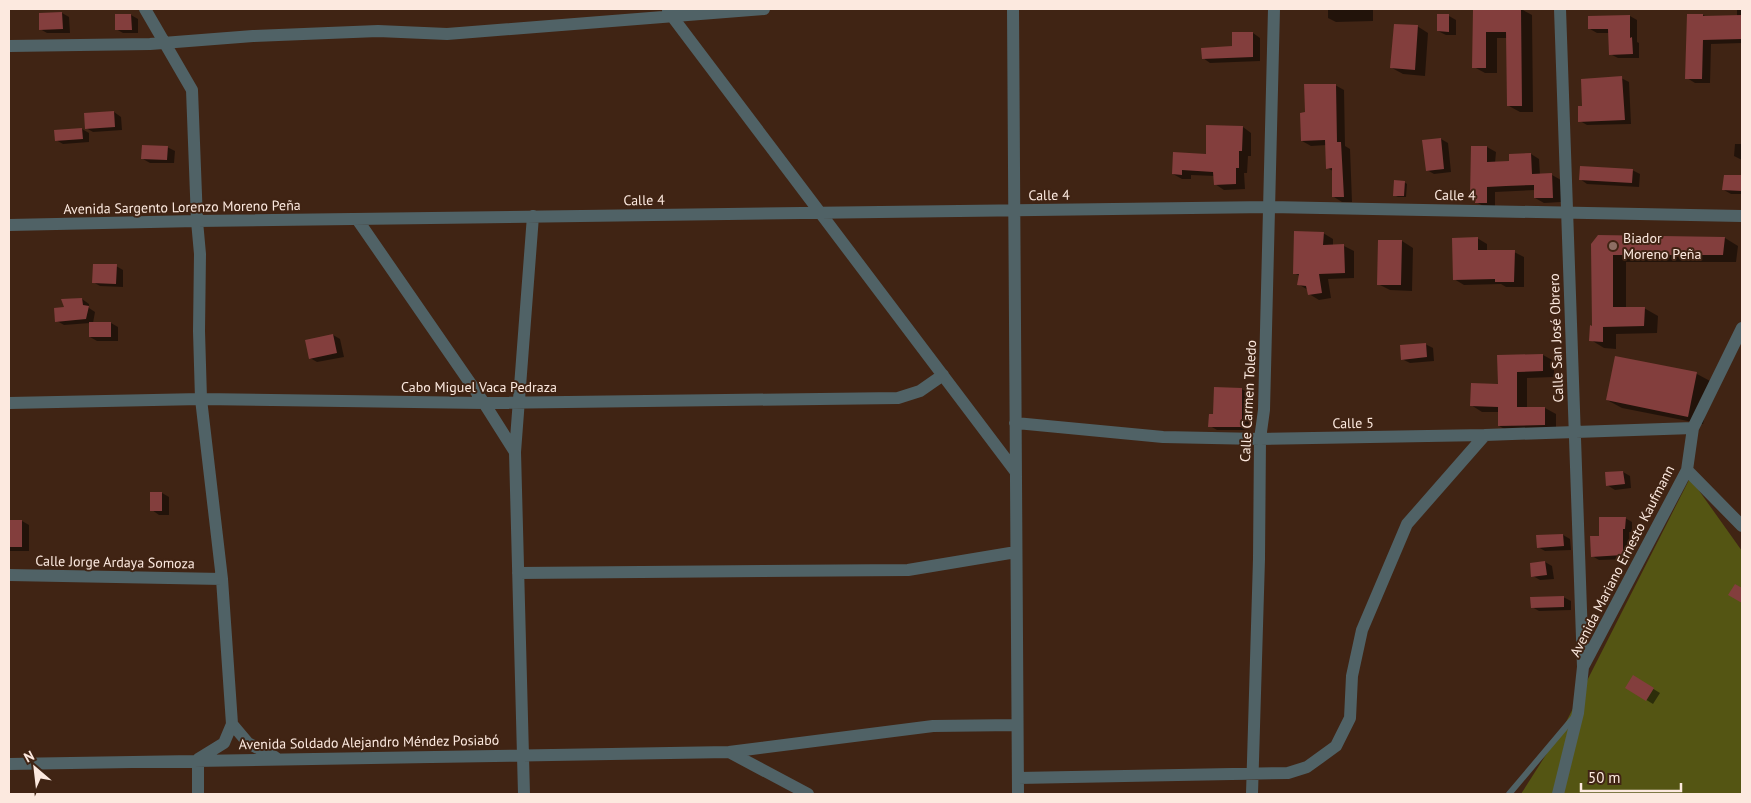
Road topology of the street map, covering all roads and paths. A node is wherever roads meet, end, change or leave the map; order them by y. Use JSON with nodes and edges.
{"nodes":[{"id":1,"x":145,"y":9,"type":"edge"},
{"id":2,"x":764,"y":9,"type":"edge"},
{"id":3,"x":1013,"y":9,"type":"edge"},
{"id":4,"x":1274,"y":9,"type":"edge"},
{"id":5,"x":1560,"y":9,"type":"edge"},
{"id":6,"x":669,"y":12,"type":"edge"},
{"id":7,"x":165,"y":43,"type":"junction"},
{"id":8,"x":9,"y":46,"type":"edge"},
{"id":9,"x":1269,"y":207,"type":"junction"},
{"id":10,"x":1014,"y":210,"type":"junction"},
{"id":11,"x":1567,"y":212,"type":"junction"},
{"id":12,"x":820,"y":213,"type":"junction"},
{"id":13,"x":533,"y":216,"type":"junction"},
{"id":14,"x":1742,"y":216,"type":"edge"},
{"id":15,"x":357,"y":219,"type":"junction"},
{"id":16,"x":197,"y":221,"type":"junction"},
{"id":17,"x":9,"y":225,"type":"edge"},
{"id":18,"x":1742,"y":328,"type":"edge"},
{"id":19,"x":943,"y":375,"type":"junction"},
{"id":20,"x":201,"y":399,"type":"junction"},
{"id":21,"x":519,"y":402,"type":"junction"},
{"id":22,"x":9,"y":403,"type":"edge"},
{"id":23,"x":484,"y":403,"type":"junction"},
{"id":24,"x":1015,"y":424,"type":"junction"},
{"id":25,"x":1692,"y":428,"type":"junction"},
{"id":26,"x":1575,"y":432,"type":"junction"},
{"id":27,"x":1485,"y":435,"type":"junction"},
{"id":28,"x":1260,"y":439,"type":"junction"},
{"id":29,"x":515,"y":452,"type":"junction"},
{"id":30,"x":1687,"y":470,"type":"junction"},
{"id":31,"x":1016,"y":471,"type":"junction"},
{"id":32,"x":1742,"y":526,"type":"edge"},
{"id":33,"x":1016,"y":552,"type":"junction"},
{"id":34,"x":518,"y":573,"type":"junction"},
{"id":35,"x":9,"y":575,"type":"edge"},
{"id":36,"x":222,"y":578,"type":"junction"},
{"id":37,"x":1583,"y":667,"type":"junction"},
{"id":38,"x":1578,"y":713,"type":"junction"},
{"id":39,"x":232,"y":724,"type":"junction"},
{"id":40,"x":1017,"y":724,"type":"junction"},
{"id":41,"x":730,"y":752,"type":"junction"},
{"id":42,"x":523,"y":755,"type":"junction"},
{"id":43,"x":277,"y":758,"type":"junction"},
{"id":44,"x":198,"y":759,"type":"junction"},
{"id":45,"x":9,"y":764,"type":"edge"},
{"id":46,"x":1252,"y":774,"type":"junction"},
{"id":47,"x":1018,"y":778,"type":"junction"},
{"id":48,"x":198,"y":794,"type":"edge"},
{"id":49,"x":524,"y":794,"type":"edge"},
{"id":50,"x":808,"y":794,"type":"edge"},
{"id":51,"x":1018,"y":794,"type":"edge"},
{"id":52,"x":1252,"y":794,"type":"edge"},
{"id":53,"x":1509,"y":794,"type":"edge"},
{"id":54,"x":1558,"y":794,"type":"edge"}],
"edges":[{"from":1,"to":7,"type":"street"},
{"from":2,"to":6,"type":"street"},
{"from":3,"to":10,"type":"street"},
{"from":4,"to":9,"type":"street","name":"Calle Carmen Toledo"},
{"from":5,"to":11,"type":"street","name":"Calle San José Obrero"},
{"from":6,"to":7,"type":"street"},
{"from":6,"to":12,"type":"street"},
{"from":7,"to":8,"type":"street"},
{"from":7,"to":16,"type":"street"},
{"from":9,"to":10,"type":"street","name":"Calle 4"},
{"from":9,"to":11,"type":"street","name":"Calle 4"},
{"from":9,"to":28,"type":"street","name":"Calle Carmen Toledo"},
{"from":10,"to":12,"type":"street","name":"Calle 4"},
{"from":10,"to":24,"type":"street"},
{"from":11,"to":14,"type":"street","name":"Calle 4"},
{"from":11,"to":26,"type":"street","name":"Calle San José Obrero"},
{"from":12,"to":13,"type":"street","name":"Calle 4"},
{"from":12,"to":19,"type":"street"},
{"from":13,"to":15,"type":"street","name":"Calle 4"},
{"from":13,"to":21,"type":"street"},
{"from":15,"to":16,"type":"street","name":"Avenida Sargento Lorenzo Moreno Peña"},
{"from":15,"to":23,"type":"street"},
{"from":16,"to":17,"type":"street","name":"Avenida Sargento Lorenzo Moreno Peña"},
{"from":16,"to":20,"type":"street"},
{"from":18,"to":25,"type":"street","name":"Avenida Mariano Ernesto Kaufmann"},
{"from":19,"to":21,"type":"street","name":"Cabo Miguel Vaca Pedraza"},
{"from":19,"to":31,"type":"street"},
{"from":20,"to":22,"type":"street","name":"Cabo Miguel Vaca Pedraza"},
{"from":20,"to":23,"type":"street","name":"Cabo Miguel Vaca Pedraza"},
{"from":20,"to":36,"type":"street"},
{"from":21,"to":23,"type":"street","name":"Cabo Miguel Vaca Pedraza"},
{"from":21,"to":29,"type":"street"},
{"from":23,"to":29,"type":"street"},
{"from":24,"to":28,"type":"street","name":"Calle 5"},
{"from":24,"to":31,"type":"street"},
{"from":25,"to":26,"type":"street","name":"Calle 5"},
{"from":25,"to":30,"type":"street","name":"Avenida Mariano Ernesto Kaufmann"},
{"from":26,"to":27,"type":"street","name":"Calle 5"},
{"from":26,"to":37,"type":"street","name":"Calle San José Obrero"},
{"from":27,"to":28,"type":"street","name":"Calle 5"},
{"from":27,"to":46,"type":"street"},
{"from":28,"to":46,"type":"street","name":"Calle Carmen Toledo"},
{"from":29,"to":34,"type":"street"},
{"from":30,"to":32,"type":"street"},
{"from":30,"to":37,"type":"street","name":"Avenida Mariano Ernesto Kaufmann"},
{"from":31,"to":33,"type":"street"},
{"from":33,"to":34,"type":"street"},
{"from":33,"to":40,"type":"street"},
{"from":34,"to":42,"type":"street"},
{"from":35,"to":36,"type":"street","name":"Calle Jorge Ardaya Somoza"},
{"from":36,"to":39,"type":"street"},
{"from":37,"to":38,"type":"street","name":"Avenida Mariano Ernesto Kaufmann"},
{"from":38,"to":53,"type":"lane"},
{"from":38,"to":54,"type":"street","name":"Avenida Mariano Ernesto Kaufmann"},
{"from":39,"to":43,"type":"street"},
{"from":39,"to":44,"type":"street"},
{"from":40,"to":41,"type":"street","name":"Avenida Soldado Alejandro Méndez Posiabó"},
{"from":40,"to":47,"type":"street"},
{"from":41,"to":42,"type":"street","name":"Avenida Soldado Alejandro Méndez Posiabó"},
{"from":41,"to":50,"type":"street"},
{"from":42,"to":43,"type":"street","name":"Avenida Soldado Alejandro Méndez Posiabó"},
{"from":42,"to":49,"type":"street"},
{"from":43,"to":44,"type":"street","name":"Avenida Soldado Alejandro Méndez Posiabó"},
{"from":44,"to":45,"type":"street","name":"Avenida Soldado Alejandro Méndez Posiabó"},
{"from":44,"to":48,"type":"street"},
{"from":46,"to":47,"type":"street"},
{"from":46,"to":52,"type":"street","name":"Calle Carmen Toledo"},
{"from":47,"to":51,"type":"street"}]}
